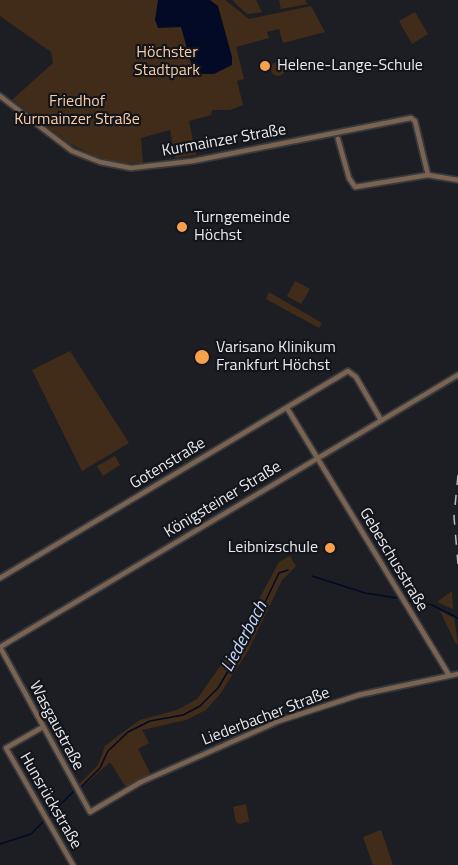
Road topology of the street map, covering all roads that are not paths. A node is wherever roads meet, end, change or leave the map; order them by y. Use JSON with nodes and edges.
{"nodes":[{"id":1,"x":0,"y":96,"type":"edge"},
{"id":2,"x":345,"y":131,"type":"junction"},
{"id":3,"x":328,"y":134,"type":"junction"},
{"id":4,"x":338,"y":139,"type":"junction"},
{"id":5,"x":428,"y":175,"type":"junction"},
{"id":6,"x":458,"y":180,"type":"edge"},
{"id":7,"x":458,"y":375,"type":"edge"},
{"id":8,"x":287,"y":408,"type":"junction"},
{"id":9,"x":381,"y":420,"type":"junction"},
{"id":10,"x":317,"y":458,"type":"junction"},
{"id":11,"x":0,"y":578,"type":"edge"},
{"id":12,"x":0,"y":647,"type":"edge"},
{"id":13,"x":458,"y":674,"type":"edge"},
{"id":14,"x":449,"y":675,"type":"junction"},
{"id":15,"x":43,"y":727,"type":"junction"},
{"id":16,"x":94,"y":811,"type":"joint"},
{"id":17,"x":73,"y":865,"type":"edge"}],
"edges":[{"from":1,"to":3,"type":"main road","name":"Kurmainzer Straße"},
{"from":2,"to":3,"type":"main road","name":"Kurmainzer Straße"},
{"from":2,"to":4,"type":"main road"},
{"from":2,"to":5,"type":"main road","name":"Kurmainzer Straße"},
{"from":3,"to":4,"type":"main road"},
{"from":4,"to":5,"type":"main road"},
{"from":5,"to":6,"type":"main road"},
{"from":7,"to":9,"type":"main road","name":"Königsteiner Straße"},
{"from":8,"to":9,"type":"main road","name":"Gotenstraße"},
{"from":8,"to":10,"type":"main road","name":"Gebeschusstraße"},
{"from":8,"to":11,"type":"main road","name":"Gotenstraße"},
{"from":9,"to":10,"type":"main road","name":"Königsteiner Straße"},
{"from":10,"to":12,"type":"main road","name":"Königsteiner Straße"},
{"from":10,"to":14,"type":"main road","name":"Gebeschusstraße"},
{"from":12,"to":15,"type":"main road","name":"Wasgaustraße"},
{"from":13,"to":14,"type":"main road","name":"Liederbacher Straße"},
{"from":14,"to":16,"type":"main road","name":"Liederbacher Straße"},
{"from":15,"to":16,"type":"main road","name":"Wasgaustraße"},
{"from":15,"to":17,"type":"main road","name":"Hunsrückstraße"}]}
